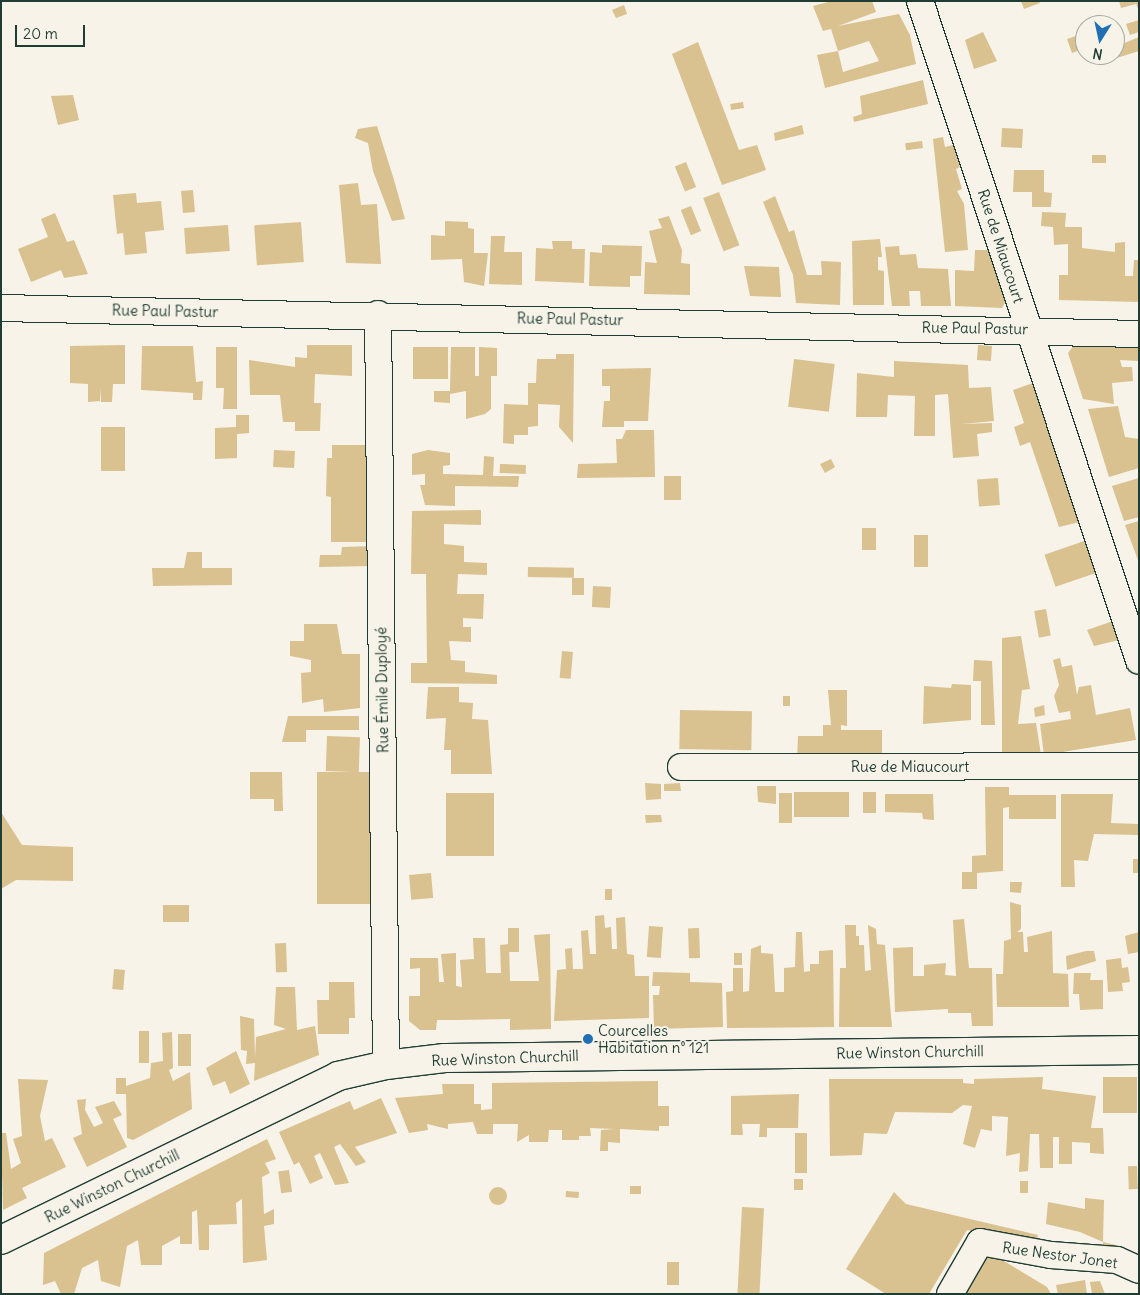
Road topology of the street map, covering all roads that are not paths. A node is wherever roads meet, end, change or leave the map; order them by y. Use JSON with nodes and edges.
{"nodes":[{"id":1,"x":920,"y":1,"type":"edge"},
{"id":2,"x":1,"y":308,"type":"edge"},
{"id":3,"x":378,"y":314,"type":"junction"},
{"id":4,"x":1029,"y":329,"type":"junction"},
{"id":5,"x":1139,"y":334,"type":"edge"},
{"id":6,"x":1139,"y":661,"type":"edge"},
{"id":7,"x":1139,"y":766,"type":"edge"},
{"id":8,"x":681,"y":767,"type":"dead end"},
{"id":9,"x":1139,"y":1050,"type":"edge"},
{"id":10,"x":386,"y":1065,"type":"junction"},
{"id":11,"x":1,"y":1240,"type":"edge"},
{"id":12,"x":1139,"y":1270,"type":"edge"},
{"id":13,"x":950,"y":1294,"type":"edge"}],
"edges":[{"from":1,"to":4,"type":"street","name":"Rue de Miaucourt"},
{"from":2,"to":3,"type":"street","name":"Rue Paul Pastur"},
{"from":3,"to":4,"type":"street","name":"Rue Paul Pastur"},
{"from":3,"to":10,"type":"street","name":"Rue Émile Duployé"},
{"from":4,"to":5,"type":"street","name":"Rue Paul Pastur"},
{"from":4,"to":6,"type":"street","name":"Rue de Miaucourt"},
{"from":7,"to":8,"type":"street","name":"Rue de Miaucourt"},
{"from":9,"to":10,"type":"main road","name":"Rue Winston Churchill"},
{"from":10,"to":11,"type":"main road","name":"Rue Winston Churchill"},
{"from":12,"to":13,"type":"street","name":"Rue Nestor Jonet"}]}
